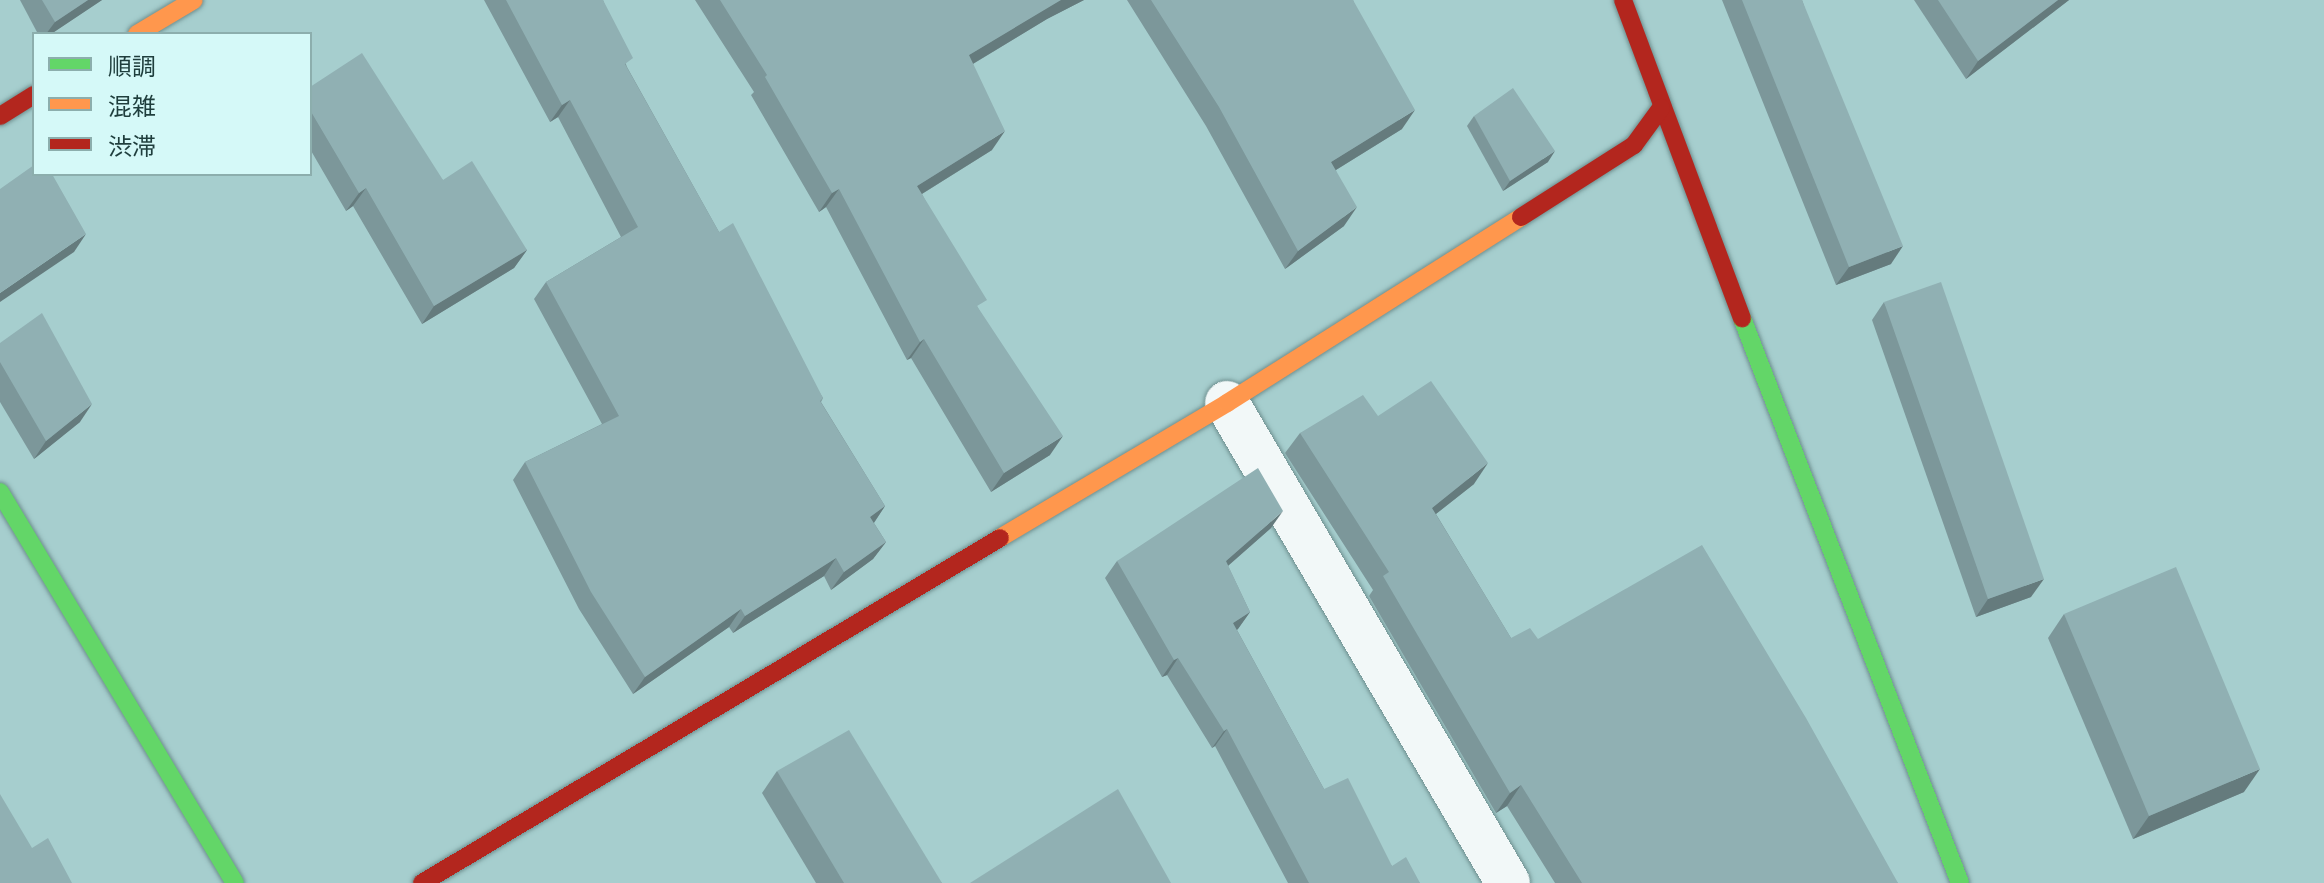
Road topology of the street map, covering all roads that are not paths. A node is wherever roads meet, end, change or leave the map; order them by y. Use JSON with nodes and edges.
{"nodes":[{"id":1,"x":194,"y":0,"type":"edge"},
{"id":2,"x":1623,"y":0,"type":"edge"},
{"id":3,"x":140,"y":32,"type":"edge"},
{"id":4,"x":32,"y":96,"type":"edge"},
{"id":5,"x":1661,"y":108,"type":"junction"},
{"id":6,"x":0,"y":116,"type":"edge"},
{"id":7,"x":1227,"y":403,"type":"junction"},
{"id":8,"x":0,"y":492,"type":"edge"},
{"id":9,"x":235,"y":883,"type":"edge"},
{"id":10,"x":422,"y":883,"type":"edge"},
{"id":11,"x":1508,"y":883,"type":"edge"},
{"id":12,"x":1960,"y":883,"type":"edge"}],
"edges":[{"from":1,"to":3,"type":"street"},
{"from":2,"to":5,"type":"street"},
{"from":4,"to":6,"type":"street"},
{"from":5,"to":7,"type":"street"},
{"from":5,"to":12,"type":"street"},
{"from":7,"to":10,"type":"street"},
{"from":7,"to":11,"type":"street"},
{"from":8,"to":9,"type":"street"}]}
